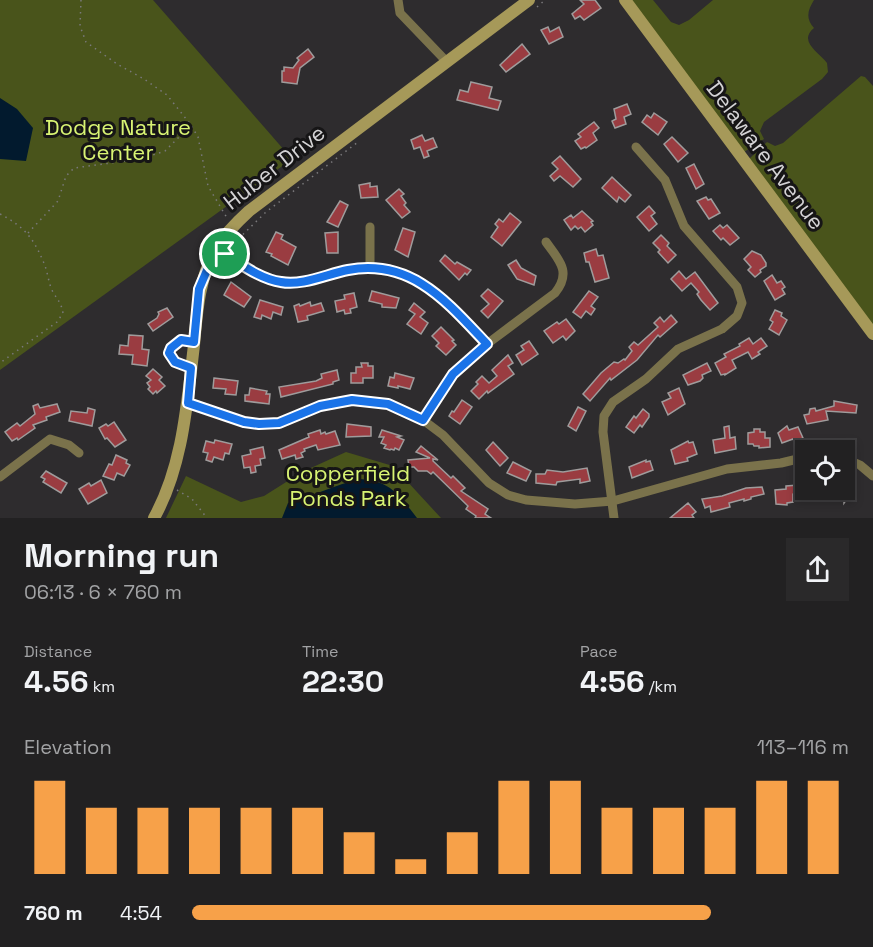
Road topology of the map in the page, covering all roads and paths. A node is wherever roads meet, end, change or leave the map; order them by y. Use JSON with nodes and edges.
{"nodes":[{"id":1,"x":81,"y":0,"type":"edge"},
{"id":2,"x":398,"y":0,"type":"edge"},
{"id":3,"x":545,"y":0,"type":"edge"},
{"id":4,"x":625,"y":0,"type":"edge"},
{"id":5,"x":533,"y":3,"type":"edge"},
{"id":6,"x":447,"y":62,"type":"junction"},
{"id":7,"x":191,"y":125,"type":"junction"},
{"id":8,"x":358,"y":142,"type":"dead end"},
{"id":9,"x":636,"y":147,"type":"dead end"},
{"id":10,"x":0,"y":214,"type":"edge"},
{"id":11,"x":233,"y":226,"type":"junction"},
{"id":12,"x":370,"y":227,"type":"dead end"},
{"id":13,"x":28,"y":233,"type":"junction"},
{"id":14,"x":546,"y":242,"type":"dead end"},
{"id":15,"x":220,"y":251,"type":"junction"},
{"id":16,"x":370,"y":268,"type":"junction"},
{"id":17,"x":216,"y":275,"type":"dead end"},
{"id":18,"x":873,"y":334,"type":"edge"},
{"id":19,"x":194,"y":342,"type":"junction"},
{"id":20,"x":487,"y":344,"type":"junction"},
{"id":21,"x":0,"y":363,"type":"edge"},
{"id":22,"x":191,"y":368,"type":"junction"},
{"id":23,"x":188,"y":403,"type":"junction"},
{"id":24,"x":423,"y":420,"type":"junction"},
{"id":25,"x":79,"y":453,"type":"dead end"},
{"id":26,"x":795,"y":460,"type":"edge"},
{"id":27,"x":855,"y":463,"type":"edge"},
{"id":28,"x":873,"y":476,"type":"edge"},
{"id":29,"x":0,"y":477,"type":"edge"},
{"id":30,"x":177,"y":490,"type":"dead end"},
{"id":31,"x":613,"y":501,"type":"junction"},
{"id":32,"x":154,"y":518,"type":"edge"},
{"id":33,"x":207,"y":518,"type":"edge"},
{"id":34,"x":614,"y":518,"type":"edge"}],
"edges":[{"from":1,"to":7,"type":"path"},
{"from":2,"to":6,"type":"street"},
{"from":3,"to":5,"type":"path"},
{"from":4,"to":18,"type":"street","name":"Delaware Avenue"},
{"from":5,"to":6,"type":"street","name":"Huber Drive"},
{"from":6,"to":11,"type":"street","name":"Huber Drive"},
{"from":7,"to":11,"type":"path"},
{"from":7,"to":13,"type":"path"},
{"from":8,"to":15,"type":"path"},
{"from":9,"to":31,"type":"street"},
{"from":10,"to":13,"type":"path"},
{"from":11,"to":15,"type":"street","name":"Huber Drive"},
{"from":12,"to":16,"type":"street"},
{"from":13,"to":21,"type":"path"},
{"from":14,"to":20,"type":"street"},
{"from":15,"to":16,"type":"street"},
{"from":15,"to":17,"type":"path"},
{"from":15,"to":19,"type":"street","name":"Huber Drive"},
{"from":16,"to":20,"type":"street"},
{"from":19,"to":22,"type":"street","name":"Huber Drive"},
{"from":19,"to":22,"type":"lane"},
{"from":20,"to":24,"type":"street"},
{"from":22,"to":23,"type":"street","name":"Huber Drive"},
{"from":23,"to":24,"type":"street"},
{"from":23,"to":32,"type":"street","name":"Huber Drive"},
{"from":24,"to":31,"type":"street"},
{"from":25,"to":29,"type":"street"},
{"from":26,"to":31,"type":"street"},
{"from":27,"to":28,"type":"street"},
{"from":30,"to":33,"type":"path"},
{"from":31,"to":34,"type":"street"}]}
